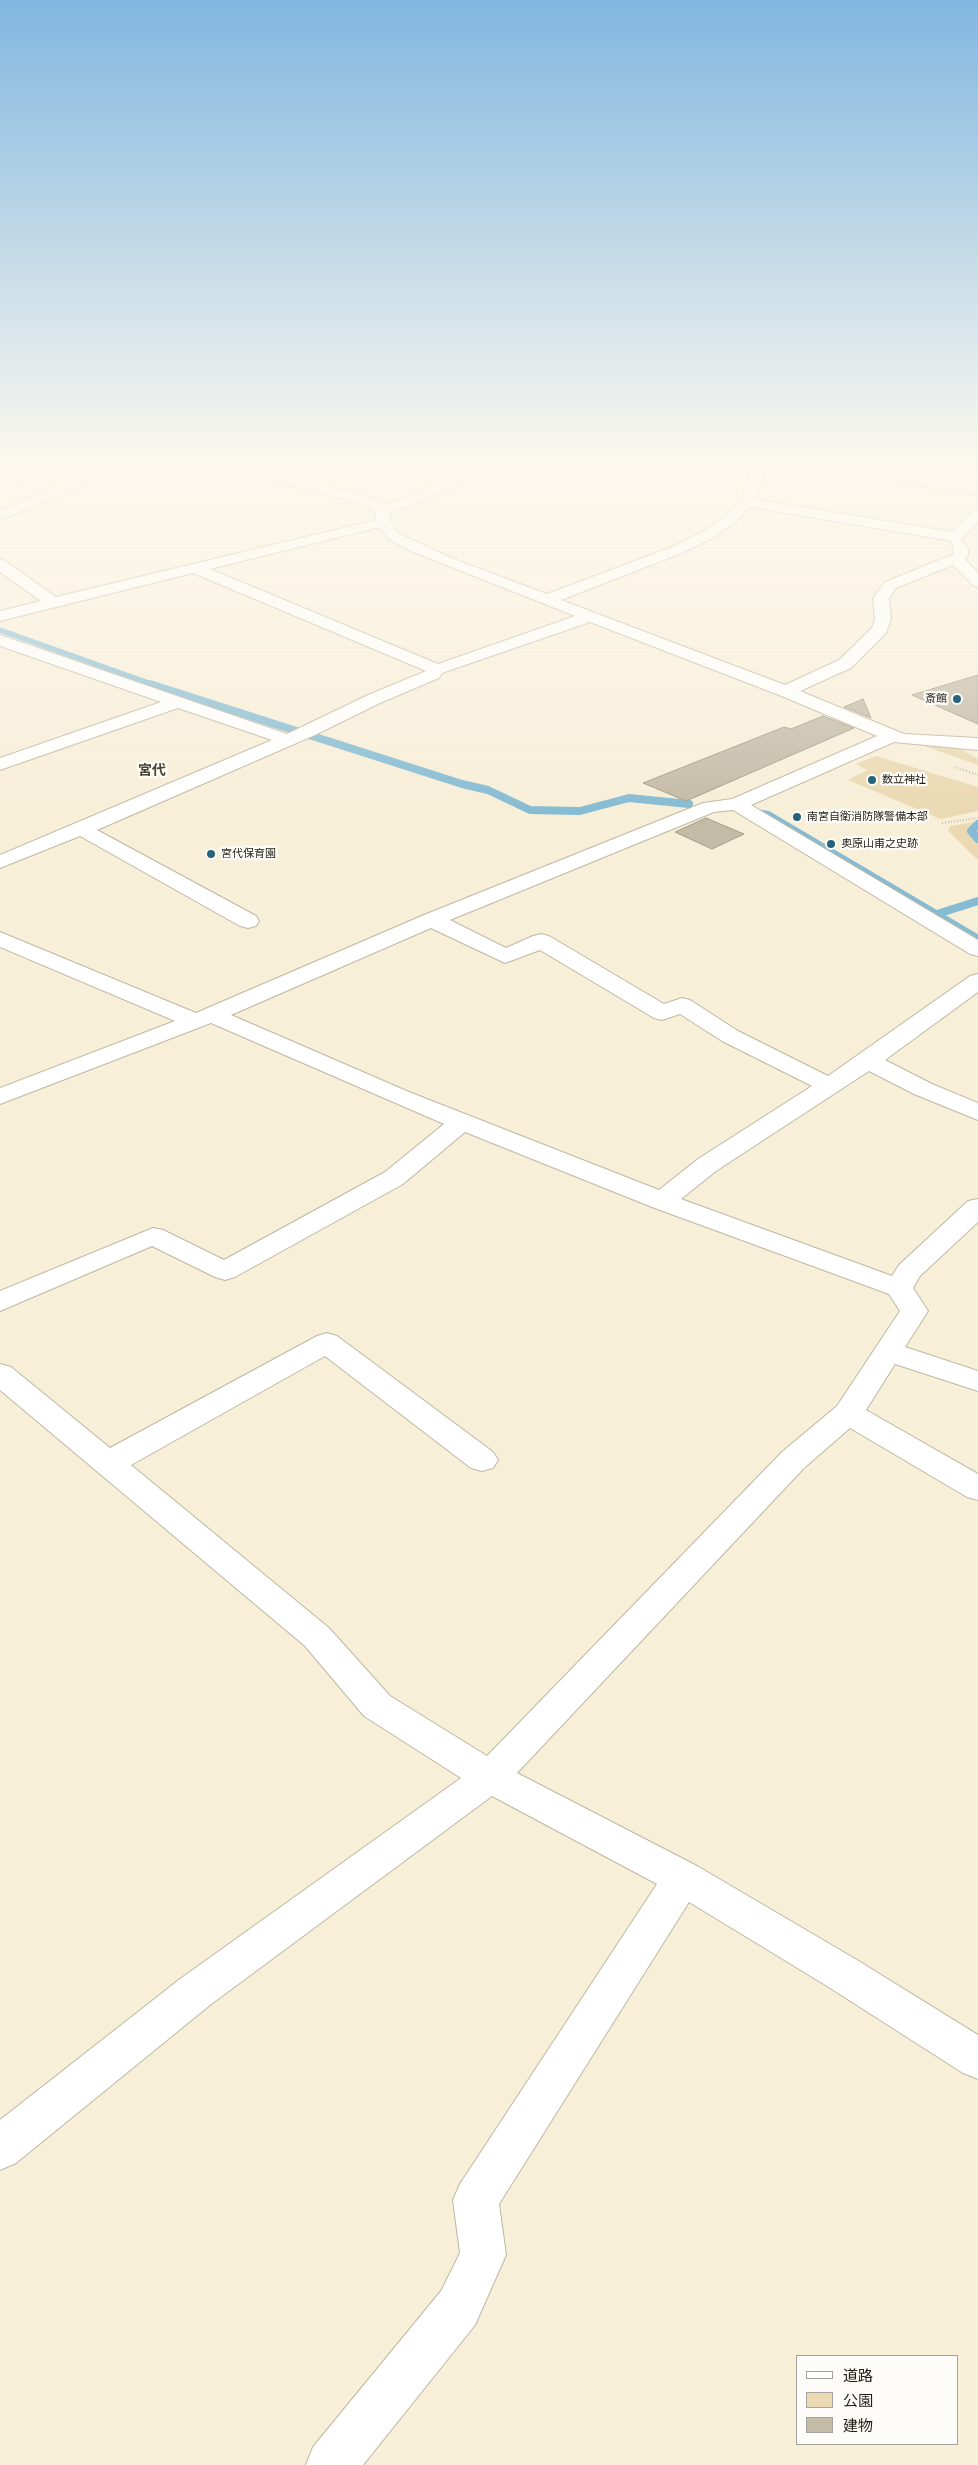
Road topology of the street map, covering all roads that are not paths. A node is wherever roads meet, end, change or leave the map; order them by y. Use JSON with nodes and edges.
{"nodes":[{"id":1,"x":20,"y":581,"type":"edge"},
{"id":2,"x":142,"y":581,"type":"edge"},
{"id":3,"x":225,"y":581,"type":"edge"},
{"id":4,"x":502,"y":581,"type":"edge"},
{"id":5,"x":596,"y":581,"type":"edge"},
{"id":6,"x":897,"y":581,"type":"edge"},
{"id":7,"x":549,"y":599,"type":"junction"},
{"id":8,"x":54,"y":603,"type":"junction"},
{"id":9,"x":0,"y":616,"type":"edge"},
{"id":10,"x":590,"y":616,"type":"junction"},
{"id":11,"x":0,"y":640,"type":"edge"},
{"id":12,"x":436,"y":669,"type":"junction"},
{"id":13,"x":785,"y":691,"type":"junction"},
{"id":14,"x":177,"y":702,"type":"junction"},
{"id":15,"x":298,"y":736,"type":"junction"},
{"id":16,"x":893,"y":736,"type":"junction"},
{"id":17,"x":978,"y":744,"type":"edge"},
{"id":18,"x":0,"y":764,"type":"edge"},
{"id":19,"x":736,"y":804,"type":"junction"},
{"id":20,"x":81,"y":829,"type":"junction"},
{"id":21,"x":0,"y":862,"type":"edge"},
{"id":22,"x":432,"y":920,"type":"junction"},
{"id":23,"x":248,"y":921,"type":"dead end"},
{"id":24,"x":0,"y":939,"type":"edge"},
{"id":25,"x":978,"y":950,"type":"edge"},
{"id":26,"x":978,"y":981,"type":"edge"},
{"id":27,"x":203,"y":1018,"type":"junction"},
{"id":28,"x":868,"y":1061,"type":"junction"},
{"id":29,"x":828,"y":1085,"type":"junction"},
{"id":30,"x":0,"y":1098,"type":"edge"},
{"id":31,"x":978,"y":1112,"type":"edge"},
{"id":32,"x":462,"y":1122,"type":"junction"},
{"id":33,"x":662,"y":1201,"type":"junction"},
{"id":34,"x":978,"y":1207,"type":"edge"},
{"id":35,"x":899,"y":1288,"type":"junction"},
{"id":36,"x":0,"y":1302,"type":"edge"},
{"id":37,"x":888,"y":1352,"type":"junction"},
{"id":38,"x":0,"y":1374,"type":"edge"},
{"id":39,"x":978,"y":1381,"type":"edge"},
{"id":40,"x":848,"y":1412,"type":"junction"},
{"id":41,"x":482,"y":1460,"type":"dead end"},
{"id":42,"x":107,"y":1464,"type":"junction"},
{"id":43,"x":978,"y":1489,"type":"edge"},
{"id":44,"x":490,"y":1777,"type":"junction"},
{"id":45,"x":683,"y":1878,"type":"junction"},
{"id":46,"x":978,"y":2059,"type":"edge"},
{"id":47,"x":0,"y":2148,"type":"edge"},
{"id":48,"x":331,"y":2465,"type":"edge"}],
"edges":[{"from":1,"to":8,"type":"street"},
{"from":2,"to":8,"type":"street"},
{"from":3,"to":12,"type":"street"},
{"from":4,"to":7,"type":"street"},
{"from":5,"to":7,"type":"street"},
{"from":6,"to":13,"type":"street"},
{"from":7,"to":10,"type":"street"},
{"from":8,"to":9,"type":"street"},
{"from":10,"to":12,"type":"street"},
{"from":10,"to":13,"type":"street"},
{"from":11,"to":14,"type":"street"},
{"from":12,"to":15,"type":"street"},
{"from":13,"to":16,"type":"street"},
{"from":14,"to":15,"type":"street"},
{"from":14,"to":18,"type":"street"},
{"from":15,"to":20,"type":"street"},
{"from":16,"to":17,"type":"street"},
{"from":16,"to":19,"type":"street"},
{"from":19,"to":22,"type":"street"},
{"from":19,"to":25,"type":"street"},
{"from":20,"to":21,"type":"street"},
{"from":20,"to":23,"type":"street"},
{"from":22,"to":27,"type":"street"},
{"from":22,"to":29,"type":"street"},
{"from":24,"to":27,"type":"street"},
{"from":26,"to":28,"type":"street"},
{"from":27,"to":30,"type":"street"},
{"from":27,"to":32,"type":"street"},
{"from":28,"to":29,"type":"street"},
{"from":28,"to":31,"type":"street"},
{"from":29,"to":33,"type":"street"},
{"from":32,"to":33,"type":"street"},
{"from":32,"to":36,"type":"street"},
{"from":33,"to":35,"type":"street"},
{"from":34,"to":35,"type":"street"},
{"from":35,"to":37,"type":"street"},
{"from":37,"to":39,"type":"street"},
{"from":37,"to":40,"type":"street"},
{"from":38,"to":42,"type":"street"},
{"from":40,"to":43,"type":"street"},
{"from":40,"to":44,"type":"street"},
{"from":41,"to":42,"type":"street"},
{"from":42,"to":44,"type":"street"},
{"from":44,"to":45,"type":"street"},
{"from":44,"to":47,"type":"street"},
{"from":45,"to":46,"type":"street"},
{"from":45,"to":48,"type":"street"}]}
